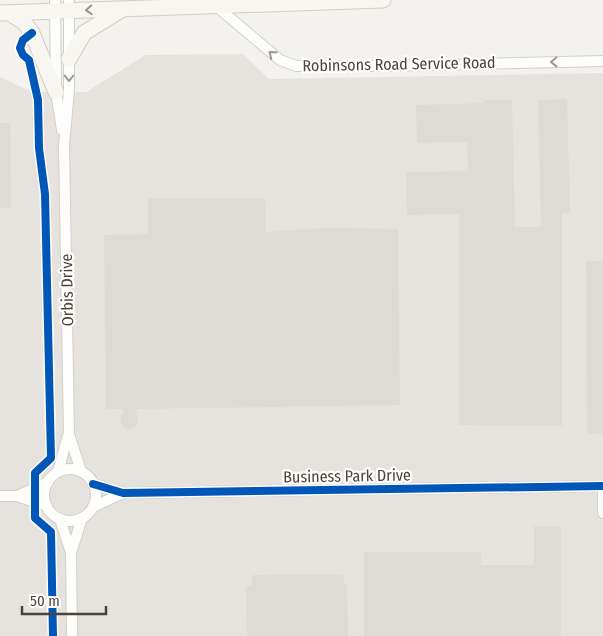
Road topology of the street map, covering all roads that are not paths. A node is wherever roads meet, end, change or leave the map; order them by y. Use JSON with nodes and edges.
{"nodes":[{"id":1,"x":357,"y":0,"type":"edge"},
{"id":2,"x":383,"y":0,"type":"edge"},
{"id":3,"x":62,"y":6,"type":"edge"},
{"id":4,"x":216,"y":6,"type":"junction"},
{"id":5,"x":123,"y":10,"type":"junction"},
{"id":6,"x":4,"y":13,"type":"edge"},
{"id":7,"x":69,"y":59,"type":"junction"},
{"id":8,"x":603,"y":61,"type":"edge"},
{"id":9,"x":56,"y":92,"type":"junction"},
{"id":10,"x":64,"y":146,"type":"junction"},
{"id":11,"x":69,"y":434,"type":"junction"},
{"id":12,"x":81,"y":471,"type":"junction"},
{"id":13,"x":58,"y":472,"type":"junction"},
{"id":14,"x":48,"y":482,"type":"junction"},
{"id":15,"x":93,"y":484,"type":"junction"},
{"id":16,"x":603,"y":486,"type":"edge"},
{"id":17,"x":123,"y":494,"type":"junction"},
{"id":18,"x":0,"y":496,"type":"edge"},
{"id":19,"x":17,"y":496,"type":"junction"},
{"id":20,"x":47,"y":506,"type":"junction"},
{"id":21,"x":93,"y":507,"type":"junction"},
{"id":22,"x":603,"y":513,"type":"edge"},
{"id":23,"x":82,"y":518,"type":"junction"},
{"id":24,"x":60,"y":519,"type":"junction"},
{"id":25,"x":71,"y":553,"type":"junction"},
{"id":26,"x":72,"y":636,"type":"edge"}],
"edges":[{"from":1,"to":2,"type":"main road"},
{"from":1,"to":4,"type":"main road"},
{"from":5,"to":3,"type":"main road","one_way":true},
{"from":3,"to":6,"type":"main road"},
{"from":3,"to":7,"type":"street","name":"Orbis Drive"},
{"from":3,"to":9,"type":"street","name":"Orbis Drive"},
{"from":4,"to":5,"type":"main road"},
{"from":8,"to":4,"type":"street","name":"Robinsons Road Service Road","one_way":true},
{"from":5,"to":7,"type":"main road"},
{"from":6,"to":9,"type":"main road"},
{"from":7,"to":10,"type":"street","name":"Orbis Drive","one_way":true},
{"from":9,"to":10,"type":"street","name":"Orbis Drive"},
{"from":10,"to":11,"type":"street","name":"Orbis Drive"},
{"from":11,"to":12,"type":"street","name":"Orbis Drive"},
{"from":11,"to":13,"type":"street","name":"Orbis Drive"},
{"from":12,"to":13,"type":"street"},
{"from":12,"to":15,"type":"street"},
{"from":13,"to":14,"type":"street"},
{"from":14,"to":19,"type":"street"},
{"from":14,"to":20,"type":"street"},
{"from":15,"to":17,"type":"street","name":"Business Park Drive"},
{"from":15,"to":21,"type":"street"},
{"from":16,"to":17,"type":"street","name":"Business Park Drive"},
{"from":16,"to":22,"type":"street"},
{"from":17,"to":21,"type":"street","name":"Business Park Drive"},
{"from":18,"to":19,"type":"street"},
{"from":19,"to":20,"type":"street"},
{"from":20,"to":24,"type":"street"},
{"from":21,"to":23,"type":"street"},
{"from":23,"to":24,"type":"street"},
{"from":23,"to":25,"type":"street"},
{"from":24,"to":25,"type":"street"},
{"from":25,"to":26,"type":"street"}]}
